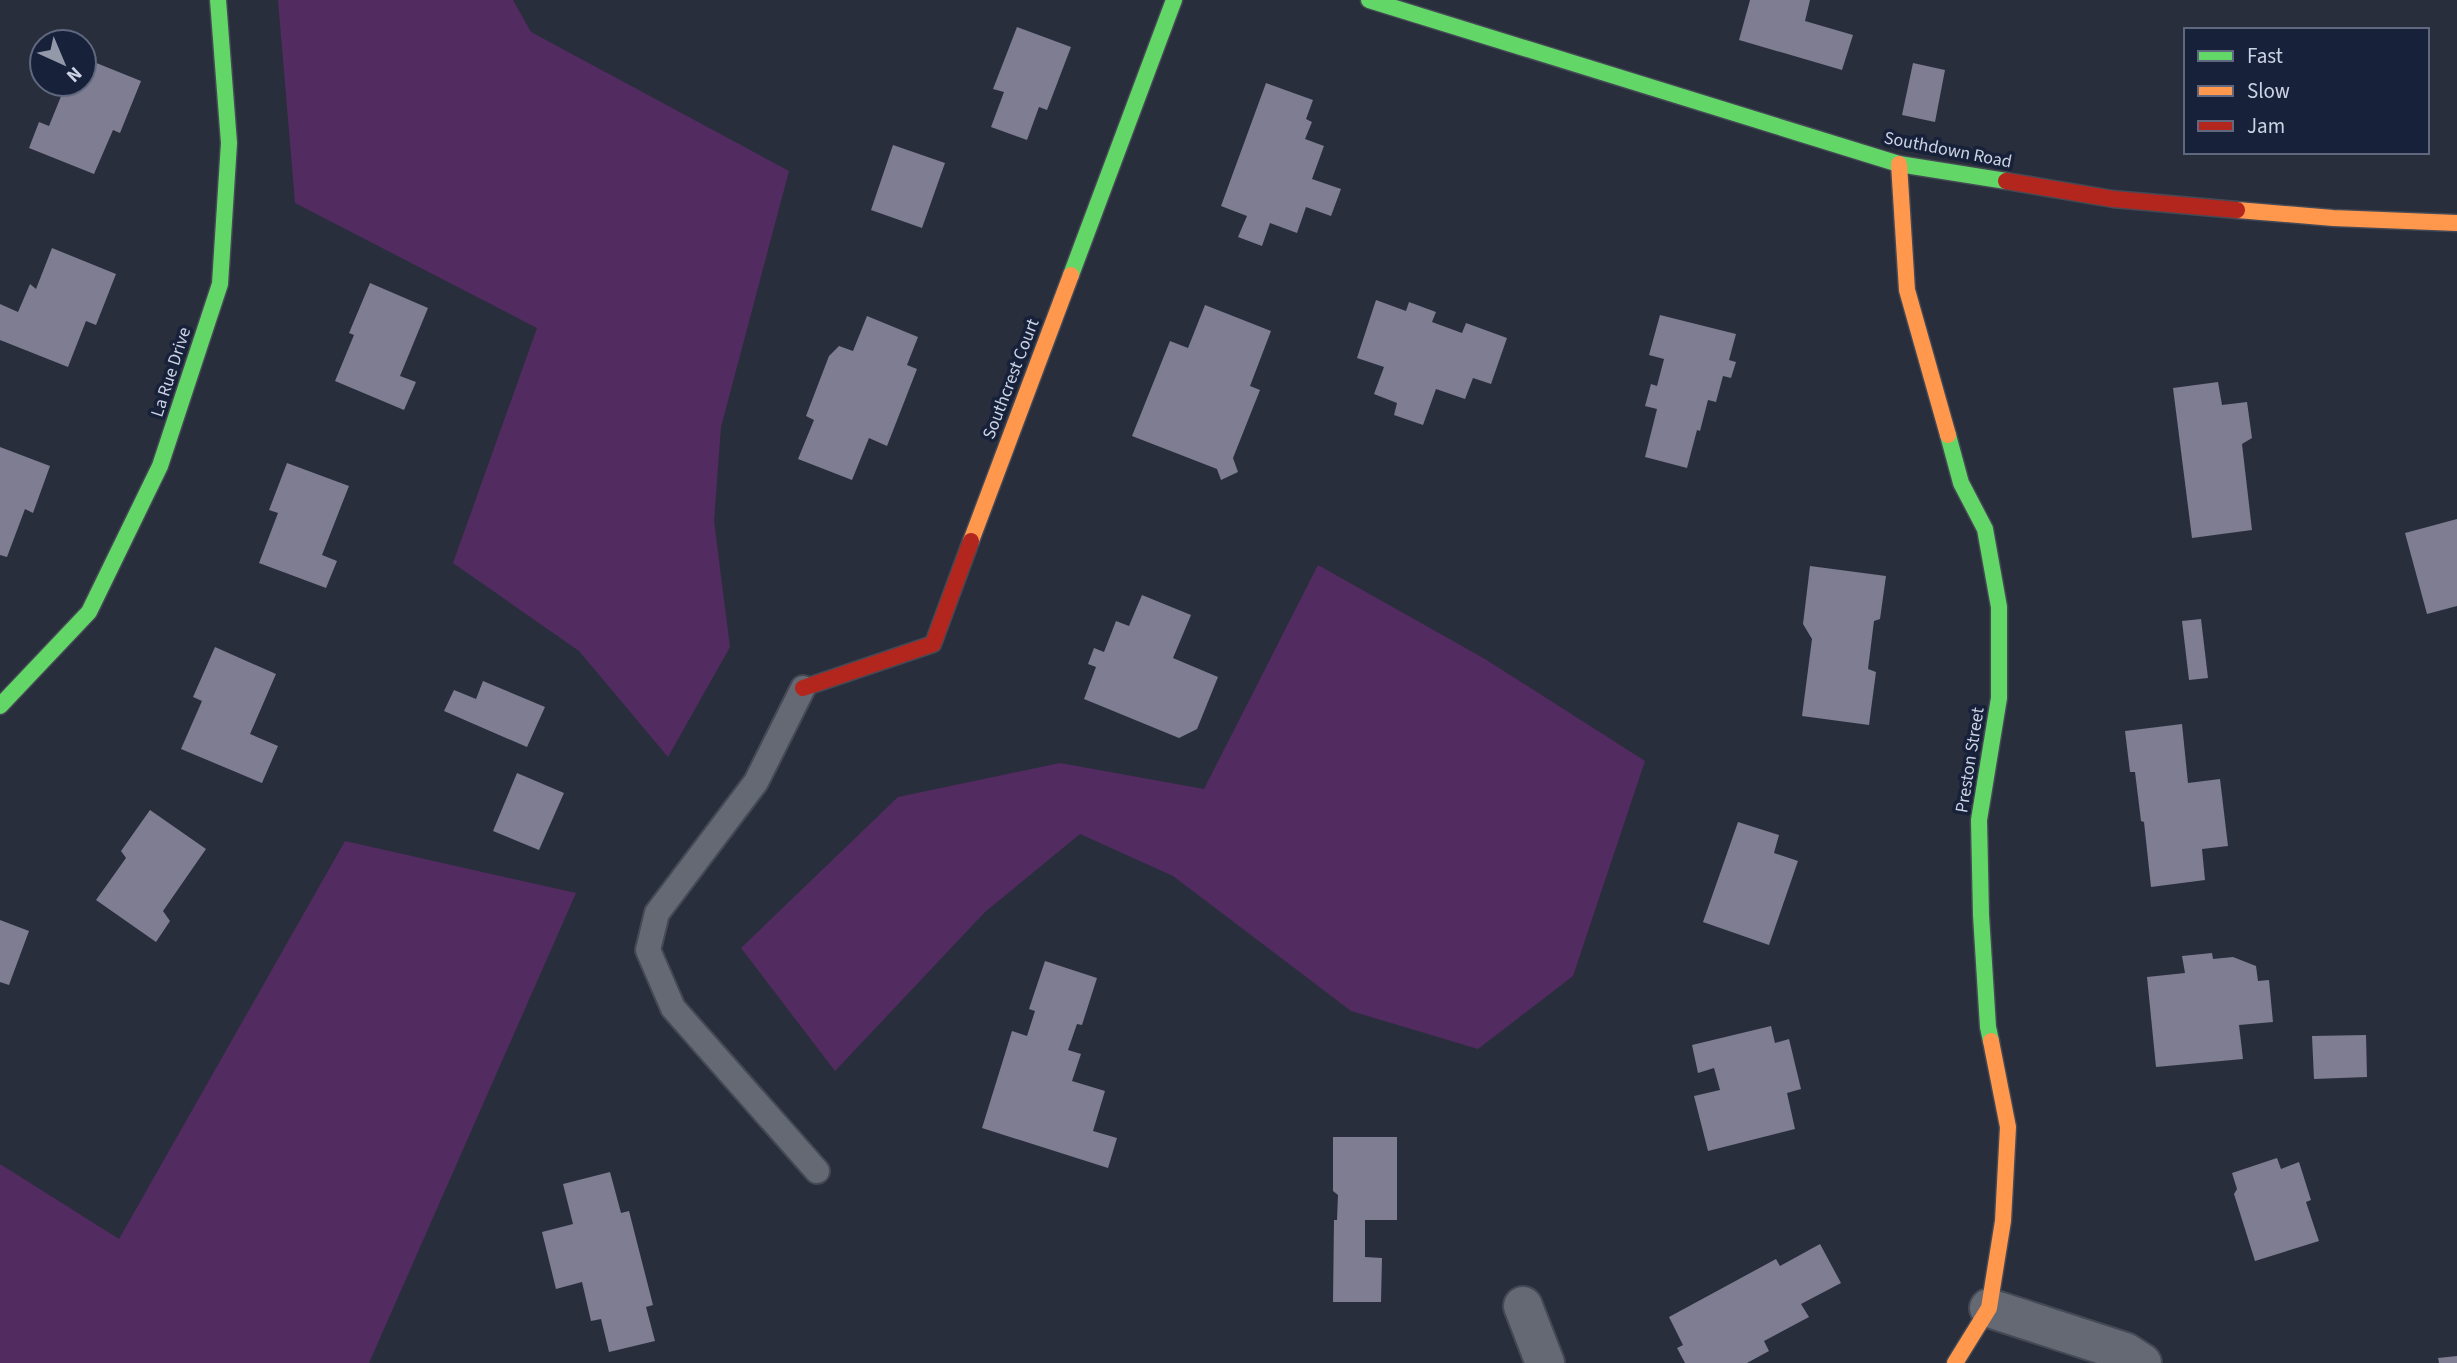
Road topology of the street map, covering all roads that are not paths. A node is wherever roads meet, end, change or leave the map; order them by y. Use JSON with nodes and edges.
{"nodes":[{"id":1,"x":218,"y":0,"type":"edge"},
{"id":2,"x":1174,"y":0,"type":"edge"},
{"id":3,"x":1369,"y":0,"type":"edge"},
{"id":4,"x":1899,"y":164,"type":"junction"},
{"id":5,"x":2457,"y":223,"type":"edge"},
{"id":6,"x":803,"y":688,"type":"joint"},
{"id":7,"x":0,"y":706,"type":"edge"},
{"id":8,"x":817,"y":1171,"type":"dead end"},
{"id":9,"x":1523,"y":1306,"type":"dead end"},
{"id":10,"x":1989,"y":1308,"type":"junction"},
{"id":11,"x":1545,"y":1363,"type":"edge"},
{"id":12,"x":1955,"y":1363,"type":"edge"},
{"id":13,"x":2141,"y":1363,"type":"edge"}],
"edges":[{"from":1,"to":7,"type":"street","name":"La Rue Drive"},
{"from":2,"to":6,"type":"street","name":"Southcrest Court"},
{"from":3,"to":4,"type":"street","name":"Southdown Road"},
{"from":4,"to":5,"type":"street","name":"Southdown Road"},
{"from":4,"to":10,"type":"street","name":"Preston Street"},
{"from":6,"to":8,"type":"lane"},
{"from":9,"to":11,"type":"street"},
{"from":10,"to":12,"type":"street","name":"Preston Street"},
{"from":10,"to":13,"type":"street"}]}
